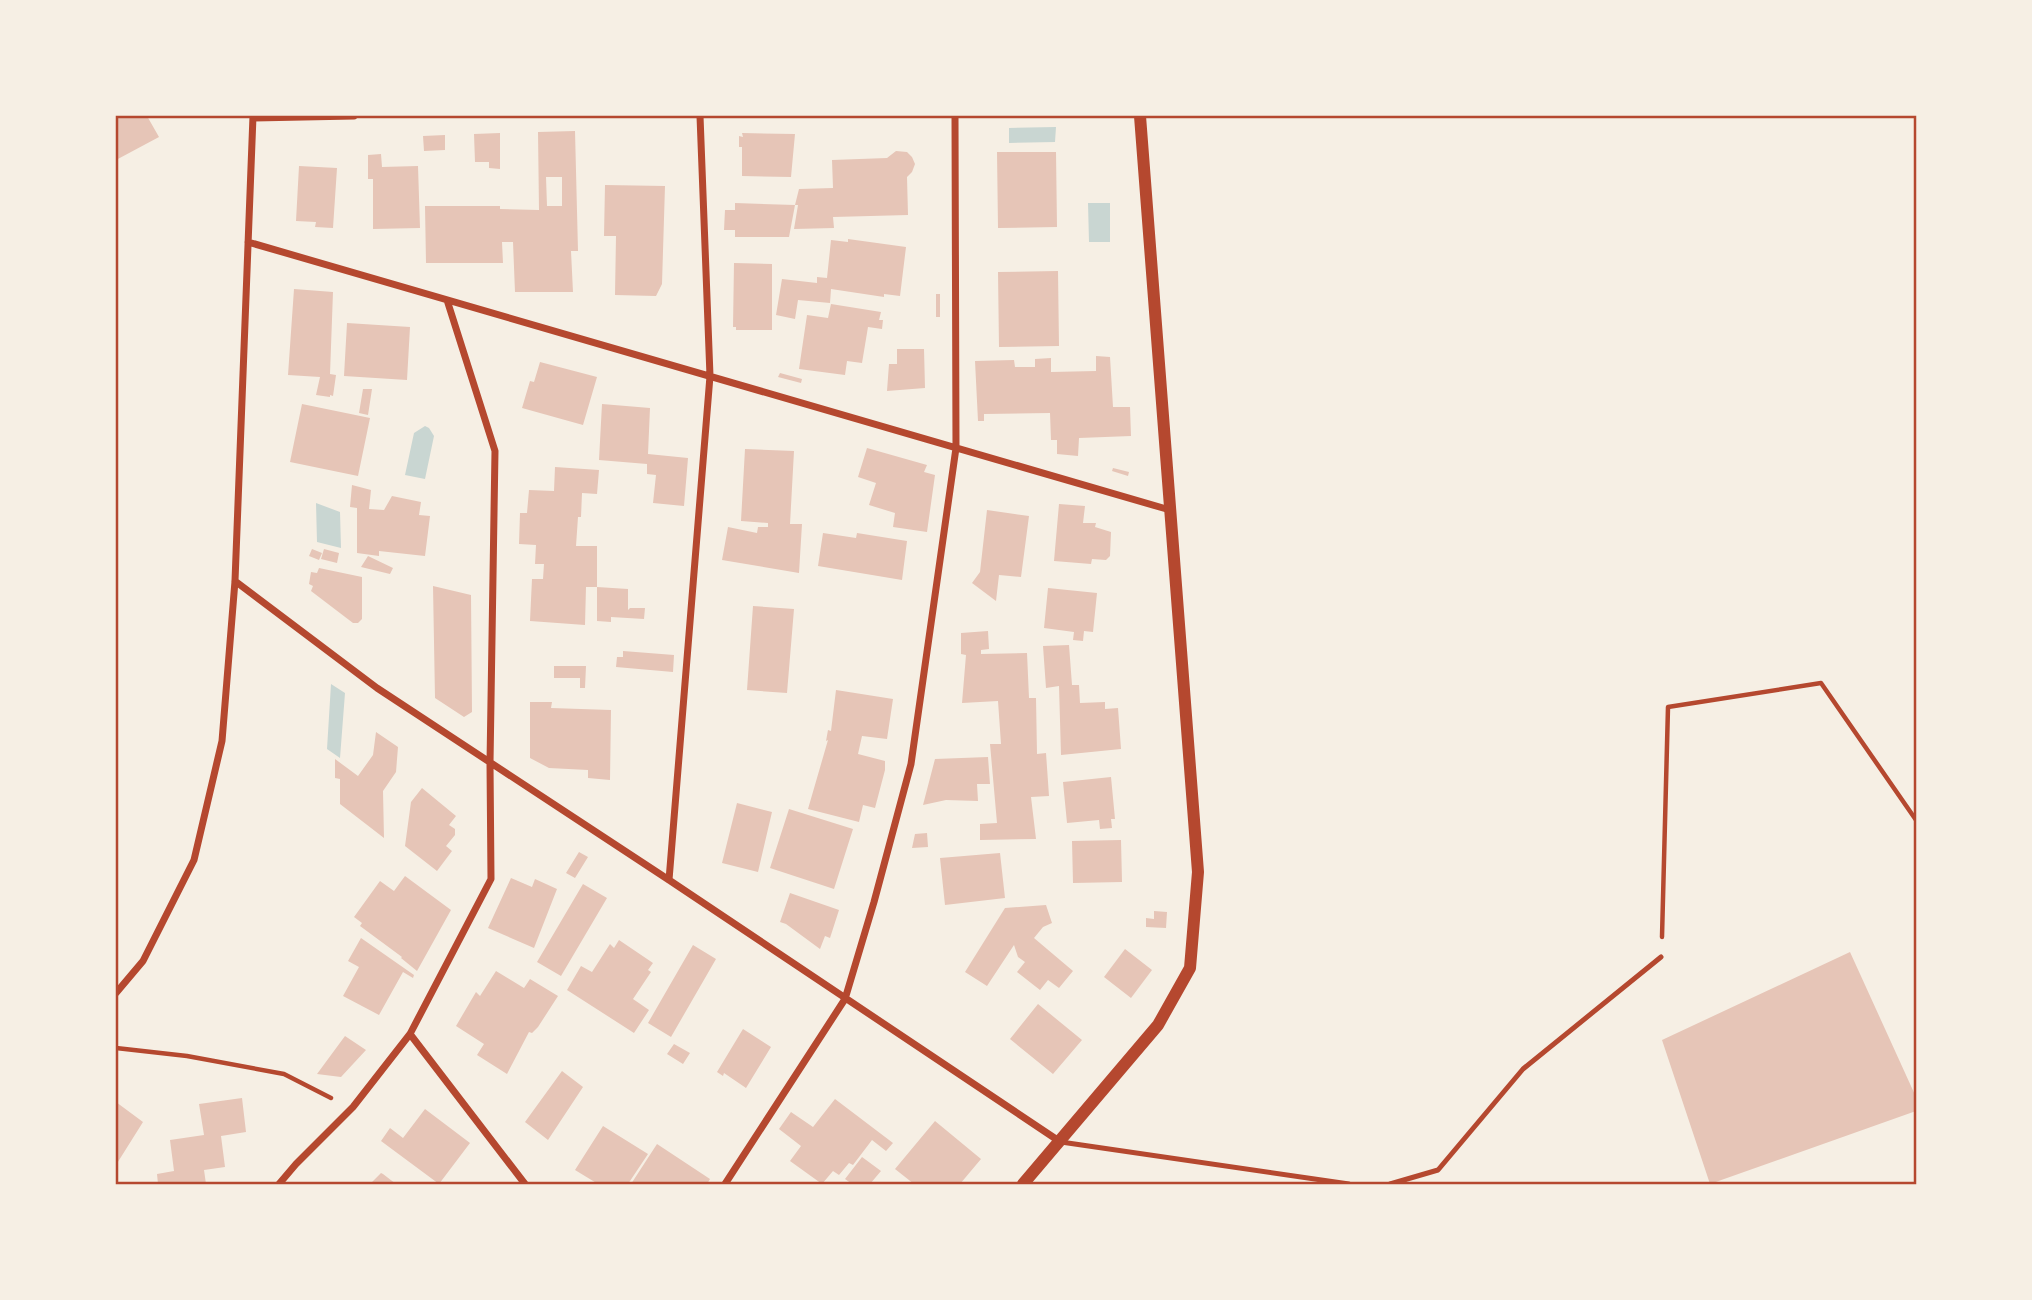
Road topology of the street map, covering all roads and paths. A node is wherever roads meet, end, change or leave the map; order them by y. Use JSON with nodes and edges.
{"nodes":[{"id":1,"x":354,"y":116,"type":"edge"},
{"id":2,"x":700,"y":116,"type":"edge"},
{"id":3,"x":955,"y":116,"type":"edge"},
{"id":4,"x":1140,"y":116,"type":"edge"},
{"id":5,"x":253,"y":117,"type":"edge"},
{"id":6,"x":248,"y":242,"type":"junction"},
{"id":7,"x":447,"y":300,"type":"junction"},
{"id":8,"x":710,"y":376,"type":"junction"},
{"id":9,"x":956,"y":448,"type":"junction"},
{"id":10,"x":1170,"y":510,"type":"junction"},
{"id":11,"x":235,"y":581,"type":"junction"},
{"id":12,"x":490,"y":763,"type":"junction"},
{"id":13,"x":1916,"y":820,"type":"edge"},
{"id":14,"x":669,"y":880,"type":"junction"},
{"id":15,"x":1661,"y":957,"type":"joint"},
{"id":16,"x":116,"y":993,"type":"edge"},
{"id":17,"x":845,"y":999,"type":"junction"},
{"id":18,"x":410,"y":1034,"type":"junction"},
{"id":19,"x":116,"y":1048,"type":"edge"},
{"id":20,"x":331,"y":1098,"type":"dead end"},
{"id":21,"x":1060,"y":1142,"type":"junction"},
{"id":22,"x":279,"y":1185,"type":"edge"},
{"id":23,"x":525,"y":1185,"type":"edge"},
{"id":24,"x":725,"y":1185,"type":"edge"},
{"id":25,"x":1023,"y":1185,"type":"edge"},
{"id":26,"x":1349,"y":1185,"type":"edge"},
{"id":27,"x":1390,"y":1185,"type":"edge"}],
"edges":[{"from":1,"to":5,"type":"street"},
{"from":2,"to":8,"type":"street"},
{"from":3,"to":9,"type":"street"},
{"from":4,"to":10,"type":"street"},
{"from":5,"to":6,"type":"street"},
{"from":6,"to":7,"type":"street"},
{"from":6,"to":11,"type":"street"},
{"from":7,"to":8,"type":"street"},
{"from":7,"to":12,"type":"street"},
{"from":8,"to":9,"type":"street"},
{"from":8,"to":14,"type":"street"},
{"from":9,"to":10,"type":"street"},
{"from":9,"to":17,"type":"street"},
{"from":10,"to":21,"type":"street"},
{"from":11,"to":12,"type":"street"},
{"from":11,"to":16,"type":"street"},
{"from":12,"to":14,"type":"street"},
{"from":12,"to":18,"type":"street"},
{"from":13,"to":15,"type":"path"},
{"from":14,"to":17,"type":"street"},
{"from":15,"to":27,"type":"lane"},
{"from":17,"to":21,"type":"street"},
{"from":17,"to":24,"type":"street"},
{"from":18,"to":22,"type":"street"},
{"from":18,"to":23,"type":"street"},
{"from":19,"to":20,"type":"path"},
{"from":21,"to":25,"type":"street"},
{"from":21,"to":26,"type":"lane"}]}
